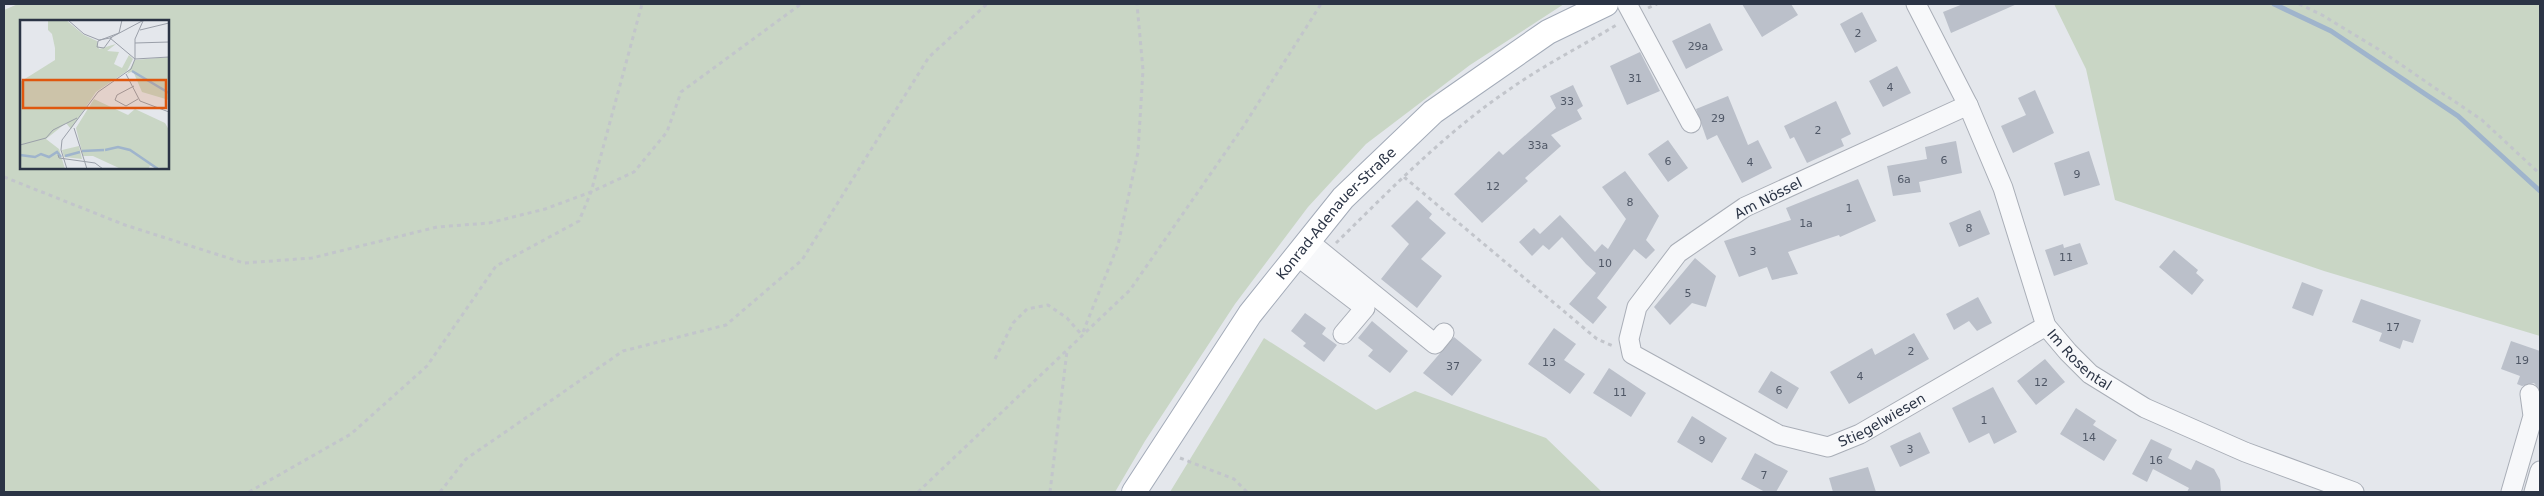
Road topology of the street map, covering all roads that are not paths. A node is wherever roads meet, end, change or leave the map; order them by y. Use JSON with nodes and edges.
{"nodes":[{"id":1,"x":1606,"y":4,"type":"edge"},
{"id":2,"x":1921,"y":5,"type":"edge"},
{"id":3,"x":1629,"y":10,"type":"edge"},
{"id":4,"x":1968,"y":106,"type":"junction"},
{"id":5,"x":1692,"y":123,"type":"dead end"},
{"id":6,"x":1310,"y":251,"type":"junction"},
{"id":7,"x":2046,"y":326,"type":"junction"},
{"id":8,"x":1444,"y":333,"type":"dead end"},
{"id":9,"x":1343,"y":334,"type":"dead end"},
{"id":10,"x":1632,"y":354,"type":"joint"},
{"id":11,"x":2530,"y":394,"type":"dead end"},
{"id":12,"x":2540,"y":471,"type":"edge"},
{"id":13,"x":1134,"y":492,"type":"edge"},
{"id":14,"x":2354,"y":492,"type":"edge"},
{"id":15,"x":2511,"y":492,"type":"edge"},
{"id":16,"x":2534,"y":492,"type":"edge"}],
"edges":[{"from":1,"to":6,"type":"main road","name":"Konrad-Adenauer-Straße"},
{"from":2,"to":4,"type":"street","name":"Im Rosental"},
{"from":3,"to":5,"type":"street"},
{"from":4,"to":7,"type":"street","name":"Im Rosental"},
{"from":4,"to":10,"type":"street","name":"Am Nössel"},
{"from":6,"to":8,"type":"street"},
{"from":6,"to":9,"type":"street"},
{"from":6,"to":13,"type":"main road","name":"Konrad-Adenauer-Straße"},
{"from":7,"to":10,"type":"street","name":"Stiegelwiesen"},
{"from":7,"to":14,"type":"street","name":"Im Rosental"},
{"from":11,"to":15,"type":"street"},
{"from":12,"to":16,"type":"street"}]}
